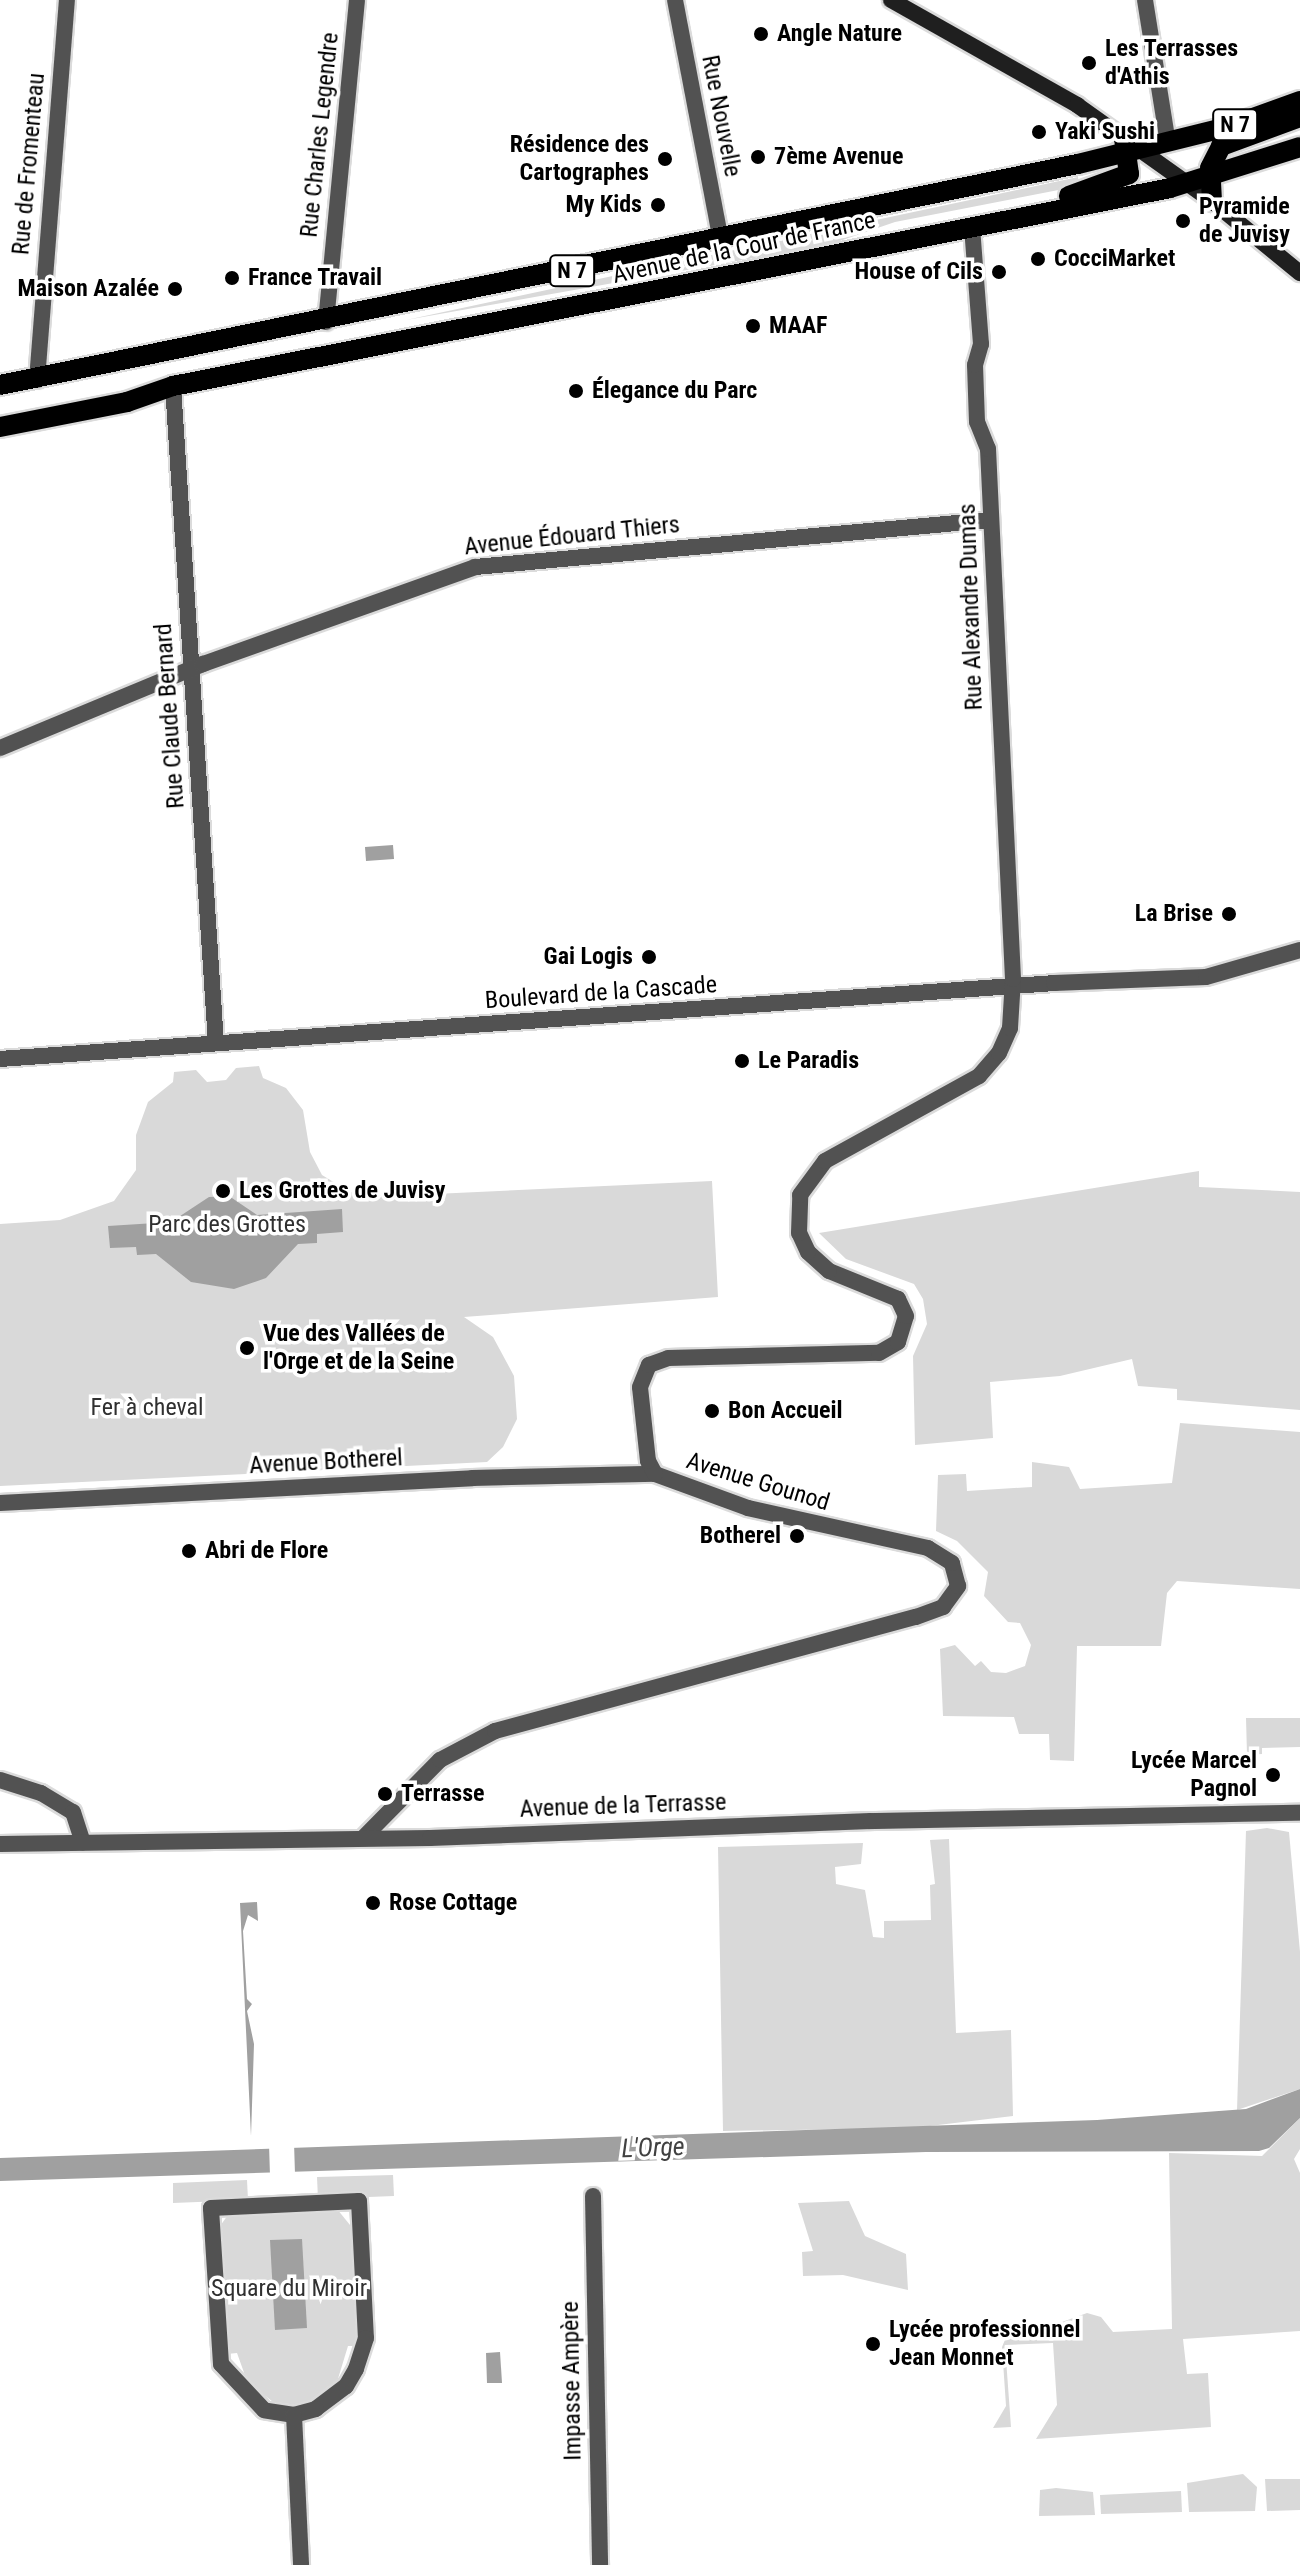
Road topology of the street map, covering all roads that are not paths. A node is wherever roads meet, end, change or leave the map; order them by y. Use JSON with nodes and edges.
{"nodes":[{"id":1,"x":67,"y":0,"type":"edge"},
{"id":2,"x":357,"y":0,"type":"edge"},
{"id":3,"x":675,"y":0,"type":"edge"},
{"id":4,"x":891,"y":0,"type":"edge"},
{"id":5,"x":1145,"y":0,"type":"edge"},
{"id":6,"x":1300,"y":101,"type":"edge"},
{"id":7,"x":1300,"y":117,"type":"edge"},
{"id":8,"x":1168,"y":143,"type":"junction"},
{"id":9,"x":1300,"y":147,"type":"edge"},
{"id":10,"x":1136,"y":149,"type":"junction"},
{"id":11,"x":1210,"y":178,"type":"junction"},
{"id":12,"x":1179,"y":186,"type":"junction"},
{"id":13,"x":1212,"y":201,"type":"junction"},
{"id":14,"x":972,"y":227,"type":"junction"},
{"id":15,"x":721,"y":241,"type":"junction"},
{"id":16,"x":1300,"y":273,"type":"edge"},
{"id":17,"x":326,"y":322,"type":"junction"},
{"id":18,"x":37,"y":380,"type":"junction"},
{"id":19,"x":0,"y":385,"type":"edge"},
{"id":20,"x":173,"y":386,"type":"junction"},
{"id":21,"x":0,"y":427,"type":"edge"},
{"id":22,"x":989,"y":520,"type":"junction"},
{"id":23,"x":192,"y":670,"type":"junction"},
{"id":24,"x":0,"y":748,"type":"edge"},
{"id":25,"x":1300,"y":950,"type":"edge"},
{"id":26,"x":1014,"y":989,"type":"junction"},
{"id":27,"x":216,"y":1043,"type":"junction"},
{"id":28,"x":0,"y":1059,"type":"edge"},
{"id":29,"x":655,"y":1474,"type":"junction"},
{"id":30,"x":0,"y":1503,"type":"edge"},
{"id":31,"x":0,"y":1780,"type":"edge"},
{"id":32,"x":1300,"y":1813,"type":"edge"},
{"id":33,"x":364,"y":1837,"type":"junction"},
{"id":34,"x":83,"y":1842,"type":"junction"},
{"id":35,"x":0,"y":1844,"type":"edge"},
{"id":36,"x":593,"y":2196,"type":"dead end"},
{"id":37,"x":294,"y":2415,"type":"junction"},
{"id":38,"x":301,"y":2565,"type":"edge"},
{"id":39,"x":600,"y":2565,"type":"edge"}],
"edges":[{"from":1,"to":18,"type":"street","name":"Rue de Fromenteau"},
{"from":2,"to":17,"type":"street","name":"Rue Charles Legendre"},
{"from":3,"to":15,"type":"street","name":"Rue Nouvelle"},
{"from":4,"to":10,"type":"main road"},
{"from":5,"to":8,"type":"street"},
{"from":6,"to":8,"type":"main road","number":"N 7"},
{"from":7,"to":11,"type":"main road"},
{"from":8,"to":10,"type":"main road"},
{"from":9,"to":11,"type":"main road","number":"N 7"},
{"from":10,"to":12,"type":"main road"},
{"from":10,"to":14,"type":"main road"},
{"from":10,"to":15,"type":"main road","name":"Avenue de la Cour de France","number":"N 7"},
{"from":11,"to":12,"type":"main road","number":"N 7"},
{"from":11,"to":13,"type":"main road"},
{"from":12,"to":13,"type":"main road"},
{"from":12,"to":14,"type":"main road","name":"Avenue de la Cour de France"},
{"from":13,"to":16,"type":"main road"},
{"from":14,"to":20,"type":"main road","name":"Avenue de la Cour de France","number":"N 7"},
{"from":14,"to":22,"type":"street","name":"Rue Alexandre Dumas"},
{"from":15,"to":17,"type":"main road","name":"Avenue de la Cour de France","number":"N 7"},
{"from":17,"to":18,"type":"main road","name":"Avenue de la Cour de France","number":"N 7"},
{"from":18,"to":19,"type":"main road","name":"Avenue de la Cour de France","number":"N 7"},
{"from":20,"to":21,"type":"main road","name":"Avenue de la Cour de France","number":"N 7"},
{"from":20,"to":23,"type":"street","name":"Rue Claude Bernard"},
{"from":22,"to":23,"type":"street","name":"Avenue Édouard Thiers"},
{"from":22,"to":26,"type":"street","name":"Rue Alexandre Dumas"},
{"from":23,"to":24,"type":"street","name":"Avenue Édouard Thiers"},
{"from":23,"to":27,"type":"street","name":"Rue Claude Bernard"},
{"from":25,"to":26,"type":"street","name":"Boulevard de la Cascade"},
{"from":26,"to":27,"type":"street","name":"Boulevard de la Cascade"},
{"from":26,"to":29,"type":"street","name":"Avenue Gounod"},
{"from":27,"to":28,"type":"street","name":"Boulevard de la Cascade"},
{"from":29,"to":30,"type":"street","name":"Avenue Botherel"},
{"from":29,"to":33,"type":"street","name":"Avenue Gounod"},
{"from":31,"to":34,"type":"street"},
{"from":32,"to":33,"type":"street","name":"Avenue de la Terrasse"},
{"from":33,"to":34,"type":"street","name":"Avenue de la Terrasse"},
{"from":34,"to":35,"type":"street","name":"Avenue de la Terrasse"},
{"from":36,"to":39,"type":"street","name":"Impasse Ampère"},
{"from":37,"to":37,"type":"street"},
{"from":37,"to":38,"type":"street"}]}
